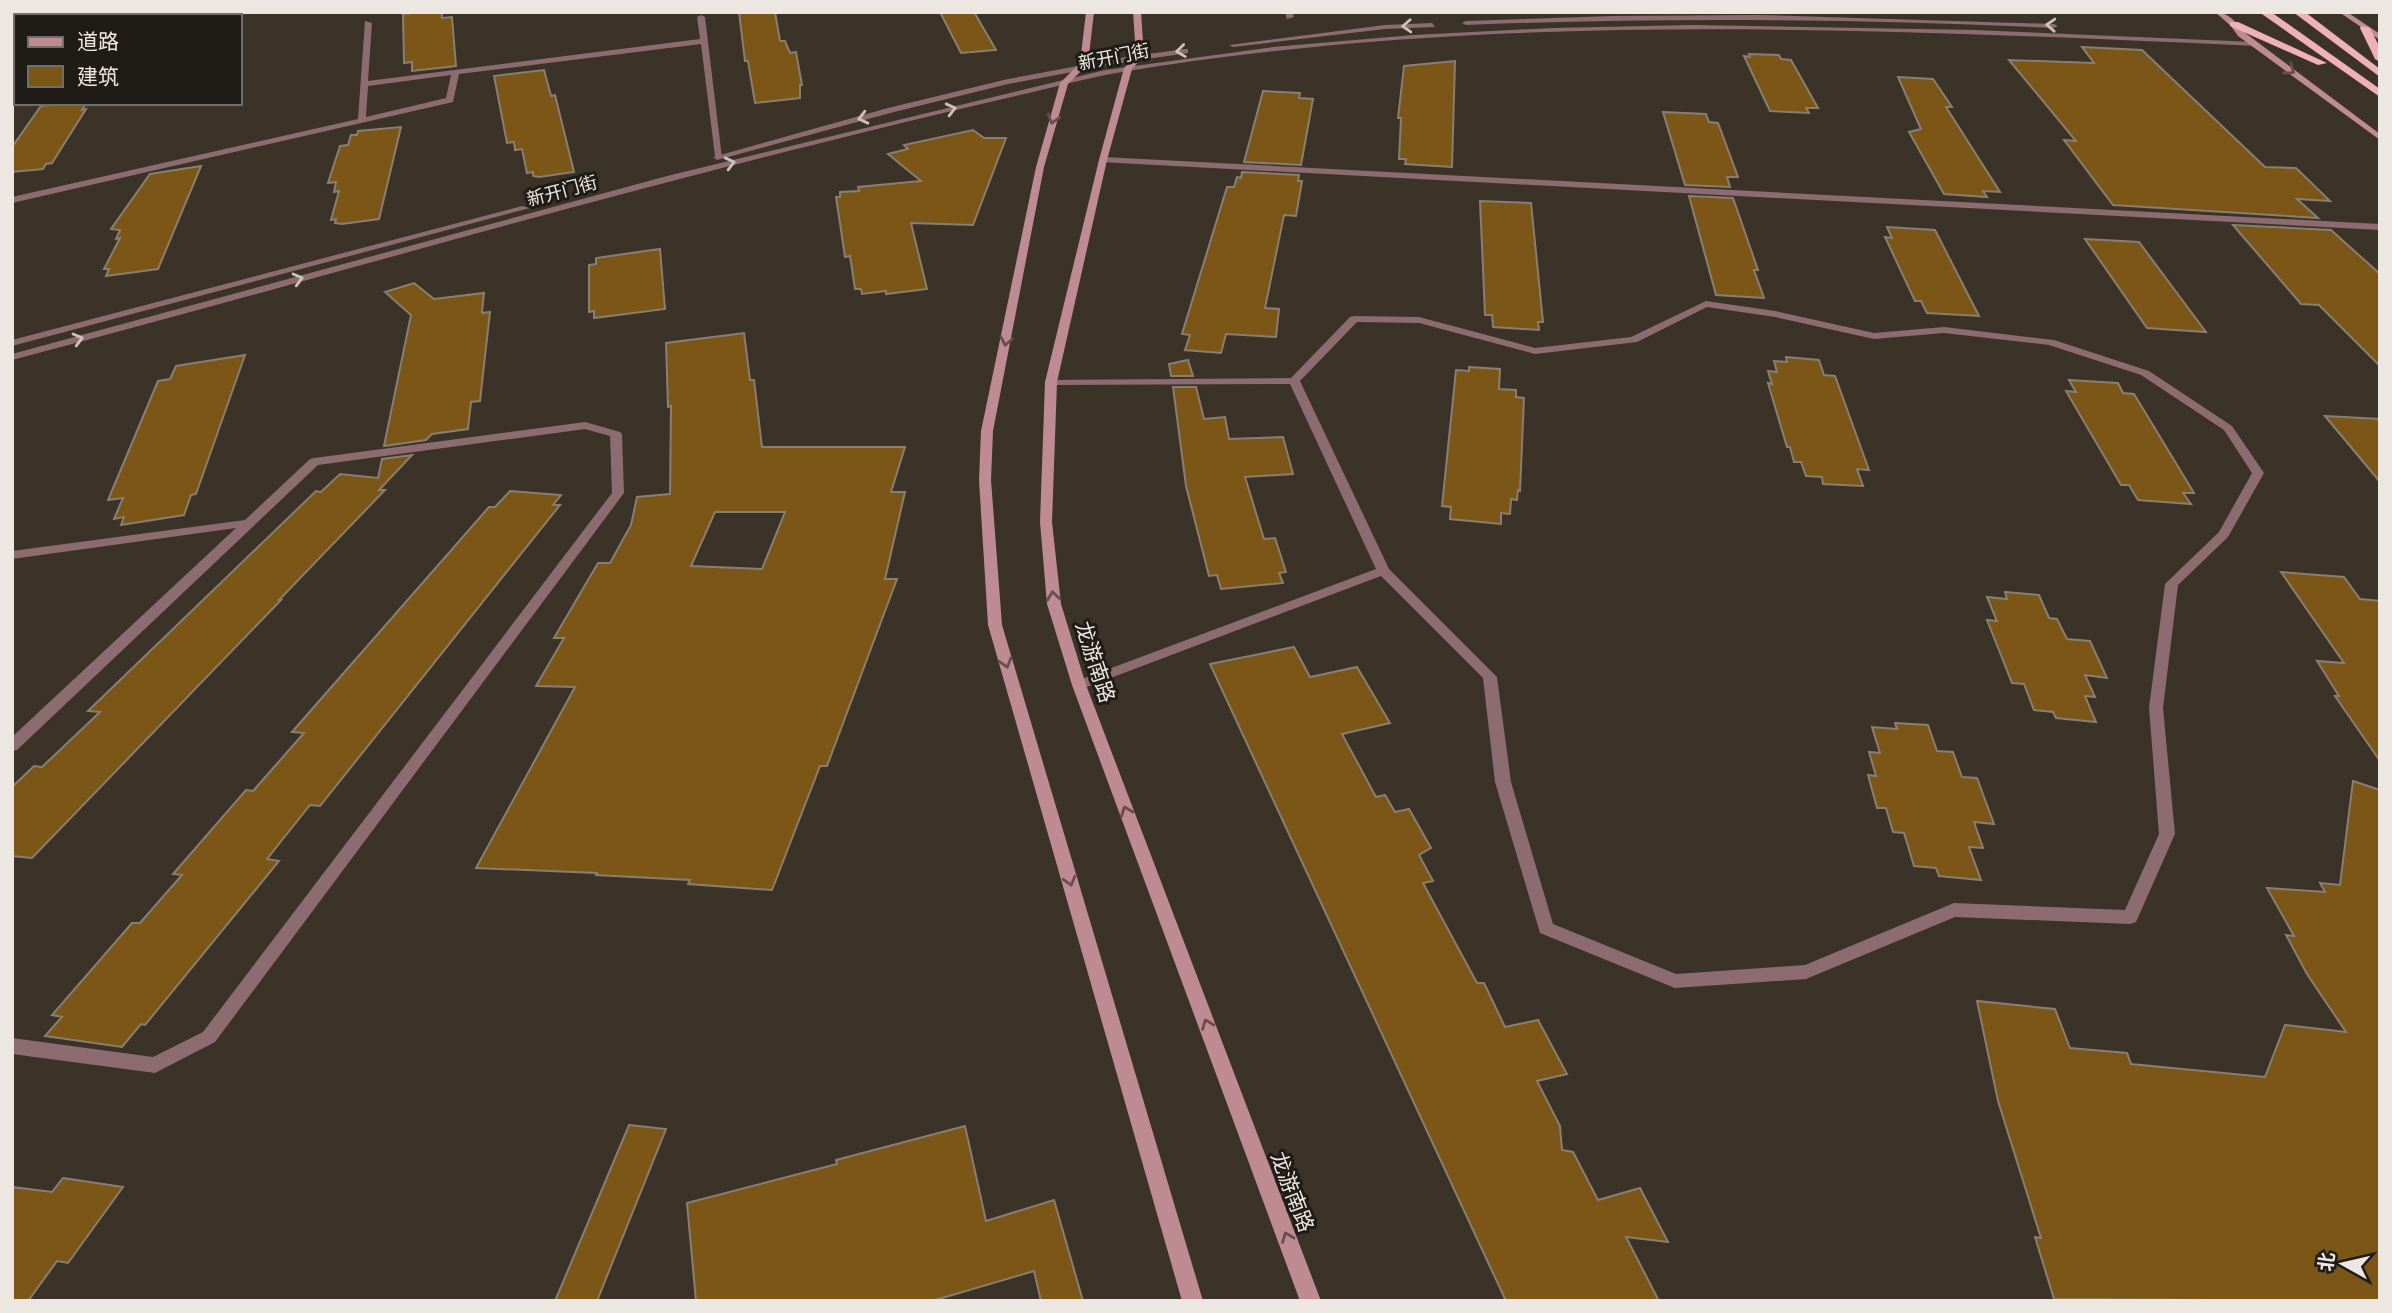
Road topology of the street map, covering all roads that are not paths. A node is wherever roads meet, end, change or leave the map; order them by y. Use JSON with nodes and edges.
{"nodes":[{"id":1,"x":1090,"y":12,"type":"edge"},
{"id":2,"x":1137,"y":12,"type":"edge"},
{"id":3,"x":2218,"y":12,"type":"edge"},
{"id":4,"x":2264,"y":12,"type":"edge"},
{"id":5,"x":2298,"y":12,"type":"edge"},
{"id":6,"x":2342,"y":12,"type":"edge"},
{"id":7,"x":701,"y":17,"type":"dead end"},
{"id":8,"x":368,"y":23,"type":"dead end"},
{"id":9,"x":1441,"y":24,"type":"dead end"},
{"id":10,"x":1455,"y":24,"type":"dead end"},
{"id":11,"x":2234,"y":24,"type":"junction"},
{"id":12,"x":2365,"y":28,"type":"junction"},
{"id":13,"x":2241,"y":34,"type":"junction"},
{"id":14,"x":2380,"y":38,"type":"edge"},
{"id":15,"x":704,"y":41,"type":"junction"},
{"id":16,"x":2255,"y":44,"type":"junction"},
{"id":17,"x":1140,"y":56,"type":"junction"},
{"id":18,"x":2380,"y":59,"type":"edge"},
{"id":19,"x":1084,"y":64,"type":"junction"},
{"id":20,"x":1128,"y":68,"type":"junction"},
{"id":21,"x":455,"y":72,"type":"junction"},
{"id":22,"x":2380,"y":74,"type":"edge"},
{"id":23,"x":2361,"y":81,"type":"junction"},
{"id":24,"x":1063,"y":83,"type":"junction"},
{"id":25,"x":364,"y":84,"type":"junction"},
{"id":26,"x":2380,"y":94,"type":"edge"},
{"id":27,"x":362,"y":120,"type":"junction"},
{"id":28,"x":2380,"y":138,"type":"edge"},
{"id":29,"x":719,"y":156,"type":"junction"},
{"id":30,"x":1103,"y":160,"type":"junction"},
{"id":31,"x":12,"y":200,"type":"edge"},
{"id":32,"x":2380,"y":227,"type":"edge"},
{"id":33,"x":12,"y":343,"type":"edge"},
{"id":34,"x":12,"y":357,"type":"edge"},
{"id":35,"x":1294,"y":381,"type":"junction"},
{"id":36,"x":1051,"y":382,"type":"junction"},
{"id":37,"x":248,"y":523,"type":"junction"},
{"id":38,"x":12,"y":555,"type":"edge"},
{"id":39,"x":1383,"y":571,"type":"junction"},
{"id":40,"x":1079,"y":685,"type":"junction"},
{"id":41,"x":12,"y":746,"type":"edge"},
{"id":42,"x":12,"y":1046,"type":"edge"},
{"id":43,"x":1193,"y":1301,"type":"edge"},
{"id":44,"x":1311,"y":1301,"type":"edge"}],
"edges":[{"from":1,"to":19,"type":"main road"},
{"from":2,"to":17,"type":"main road"},
{"from":3,"to":11,"type":"main road"},
{"from":4,"to":23,"type":"highway"},
{"from":5,"to":22,"type":"highway"},
{"from":6,"to":12,"type":"main road"},
{"from":7,"to":15,"type":"street"},
{"from":8,"to":25,"type":"street"},
{"from":9,"to":17,"type":"street","name":"新开门街","one_way":true},
{"from":13,"to":10,"type":"street","one_way":true},
{"from":11,"to":13,"type":"main road"},
{"from":11,"to":23,"type":"highway"},
{"from":12,"to":14,"type":"main road"},
{"from":12,"to":18,"type":"highway"},
{"from":13,"to":16,"type":"main road"},
{"from":15,"to":21,"type":"street"},
{"from":15,"to":29,"type":"street"},
{"from":16,"to":20,"type":"street","name":"新开门街"},
{"from":16,"to":28,"type":"main road","one_way":true},
{"from":17,"to":19,"type":"street","name":"新开门街"},
{"from":17,"to":20,"type":"main road","name":"龙游南路"},
{"from":19,"to":24,"type":"main road"},
{"from":19,"to":29,"type":"street","name":"新开门街","one_way":true},
{"from":20,"to":24,"type":"street","name":"新开门街"},
{"from":20,"to":30,"type":"main road","name":"龙游南路"},
{"from":21,"to":25,"type":"street"},
{"from":21,"to":27,"type":"street"},
{"from":23,"to":26,"type":"highway"},
{"from":34,"to":24,"type":"street","name":"新开门街","one_way":true},
{"from":24,"to":43,"type":"main road","one_way":true},
{"from":25,"to":27,"type":"street"},
{"from":27,"to":31,"type":"street"},
{"from":29,"to":33,"type":"street","name":"新开门街"},
{"from":30,"to":32,"type":"street"},
{"from":30,"to":36,"type":"main road","name":"龙游南路"},
{"from":35,"to":36,"type":"street"},
{"from":35,"to":39,"type":"street"},
{"from":35,"to":39,"type":"street"},
{"from":40,"to":36,"type":"main road","name":"龙游南路","one_way":true},
{"from":37,"to":38,"type":"street"},
{"from":37,"to":41,"type":"street"},
{"from":37,"to":42,"type":"street"},
{"from":39,"to":40,"type":"street"},
{"from":44,"to":40,"type":"main road","name":"龙游南路","one_way":true}]}
